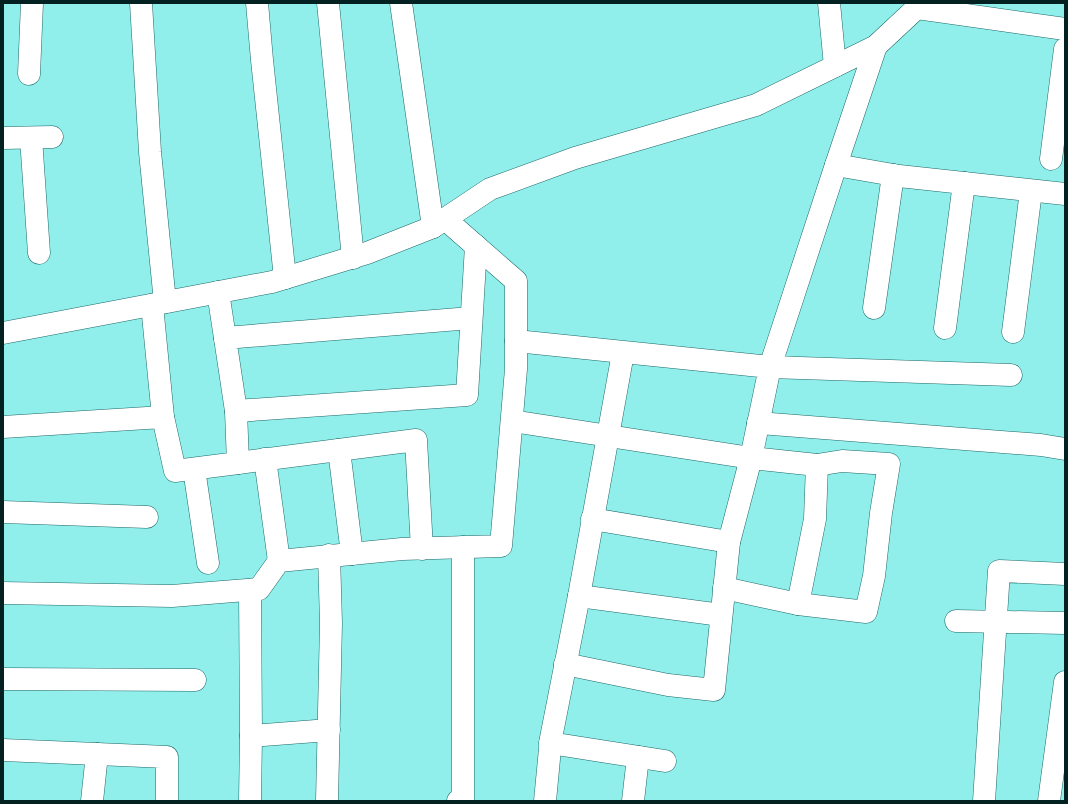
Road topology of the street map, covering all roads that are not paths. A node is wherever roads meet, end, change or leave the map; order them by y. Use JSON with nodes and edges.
{"nodes":[{"id":1,"x":32,"y":3,"type":"edge"},
{"id":2,"x":141,"y":3,"type":"edge"},
{"id":3,"x":257,"y":3,"type":"edge"},
{"id":4,"x":328,"y":3,"type":"edge"},
{"id":5,"x":401,"y":3,"type":"edge"},
{"id":6,"x":829,"y":3,"type":"edge"},
{"id":7,"x":919,"y":5,"type":"edge"},
{"id":8,"x":1065,"y":29,"type":"edge"},
{"id":9,"x":876,"y":46,"type":"junction"},
{"id":10,"x":1065,"y":49,"type":"edge"},
{"id":11,"x":835,"y":66,"type":"junction"},
{"id":12,"x":29,"y":74,"type":"dead end"},
{"id":13,"x":52,"y":137,"type":"dead end"},
{"id":14,"x":3,"y":138,"type":"edge"},
{"id":15,"x":31,"y":138,"type":"junction"},
{"id":16,"x":1051,"y":159,"type":"dead end"},
{"id":17,"x":836,"y":166,"type":"junction"},
{"id":18,"x":893,"y":175,"type":"junction"},
{"id":19,"x":964,"y":183,"type":"junction"},
{"id":20,"x":1031,"y":191,"type":"junction"},
{"id":21,"x":1065,"y":194,"type":"edge"},
{"id":22,"x":439,"y":223,"type":"junction"},
{"id":23,"x":476,"y":246,"type":"junction"},
{"id":24,"x":39,"y":253,"type":"dead end"},
{"id":25,"x":353,"y":258,"type":"junction"},
{"id":26,"x":285,"y":278,"type":"junction"},
{"id":27,"x":218,"y":292,"type":"junction"},
{"id":28,"x":158,"y":303,"type":"junction"},
{"id":29,"x":874,"y":308,"type":"dead end"},
{"id":30,"x":471,"y":318,"type":"junction"},
{"id":31,"x":945,"y":328,"type":"dead end"},
{"id":32,"x":1013,"y":332,"type":"dead end"},
{"id":33,"x":3,"y":333,"type":"edge"},
{"id":34,"x":225,"y":338,"type":"junction"},
{"id":35,"x":516,"y":341,"type":"junction"},
{"id":36,"x":623,"y":353,"type":"junction"},
{"id":37,"x":770,"y":367,"type":"junction"},
{"id":38,"x":1011,"y":375,"type":"dead end"},
{"id":39,"x":236,"y":411,"type":"junction"},
{"id":40,"x":163,"y":417,"type":"junction"},
{"id":41,"x":512,"y":421,"type":"junction"},
{"id":42,"x":758,"y":423,"type":"junction"},
{"id":43,"x":3,"y":427,"type":"edge"},
{"id":44,"x":607,"y":436,"type":"junction"},
{"id":45,"x":1065,"y":449,"type":"edge"},
{"id":46,"x":339,"y":450,"type":"junction"},
{"id":47,"x":751,"y":458,"type":"junction"},
{"id":48,"x":265,"y":459,"type":"junction"},
{"id":49,"x":238,"y":463,"type":"junction"},
{"id":50,"x":817,"y":465,"type":"junction"},
{"id":51,"x":194,"y":469,"type":"junction"},
{"id":52,"x":3,"y":512,"type":"edge"},
{"id":53,"x":147,"y":517,"type":"dead end"},
{"id":54,"x":592,"y":519,"type":"junction"},
{"id":55,"x":729,"y":542,"type":"junction"},
{"id":56,"x":463,"y":547,"type":"junction"},
{"id":57,"x":422,"y":549,"type":"junction"},
{"id":58,"x":352,"y":554,"type":"junction"},
{"id":59,"x":329,"y":555,"type":"junction"},
{"id":60,"x":280,"y":560,"type":"junction"},
{"id":61,"x":208,"y":563,"type":"dead end"},
{"id":62,"x":1065,"y":574,"type":"edge"},
{"id":63,"x":724,"y":588,"type":"junction"},
{"id":64,"x":250,"y":590,"type":"junction"},
{"id":65,"x":3,"y":593,"type":"edge"},
{"id":66,"x":579,"y":596,"type":"junction"},
{"id":67,"x":798,"y":604,"type":"junction"},
{"id":68,"x":721,"y":615,"type":"junction"},
{"id":69,"x":956,"y":621,"type":"dead end"},
{"id":70,"x":995,"y":622,"type":"junction"},
{"id":71,"x":1065,"y":623,"type":"edge"},
{"id":72,"x":566,"y":664,"type":"junction"},
{"id":73,"x":3,"y":679,"type":"edge"},
{"id":74,"x":195,"y":680,"type":"dead end"},
{"id":75,"x":1065,"y":682,"type":"edge"},
{"id":76,"x":329,"y":730,"type":"junction"},
{"id":77,"x":251,"y":736,"type":"junction"},
{"id":78,"x":550,"y":743,"type":"junction"},
{"id":79,"x":3,"y":750,"type":"edge"},
{"id":80,"x":97,"y":754,"type":"junction"},
{"id":81,"x":638,"y":757,"type":"junction"},
{"id":82,"x":665,"y":761,"type":"dead end"},
{"id":83,"x":92,"y":801,"type":"edge"},
{"id":84,"x":167,"y":801,"type":"edge"},
{"id":85,"x":250,"y":801,"type":"edge"},
{"id":86,"x":327,"y":801,"type":"edge"},
{"id":87,"x":458,"y":801,"type":"edge"},
{"id":88,"x":545,"y":801,"type":"edge"},
{"id":89,"x":632,"y":801,"type":"edge"},
{"id":90,"x":984,"y":801,"type":"edge"},
{"id":91,"x":1050,"y":801,"type":"edge"}],
"edges":[{"from":1,"to":12,"type":"street"},
{"from":2,"to":28,"type":"street"},
{"from":3,"to":26,"type":"street"},
{"from":4,"to":25,"type":"street"},
{"from":5,"to":22,"type":"street"},
{"from":6,"to":11,"type":"street"},
{"from":7,"to":8,"type":"street"},
{"from":7,"to":9,"type":"street"},
{"from":9,"to":11,"type":"street"},
{"from":9,"to":17,"type":"street"},
{"from":10,"to":16,"type":"street"},
{"from":11,"to":22,"type":"street"},
{"from":13,"to":15,"type":"street"},
{"from":14,"to":15,"type":"street"},
{"from":15,"to":24,"type":"street"},
{"from":17,"to":18,"type":"street"},
{"from":17,"to":37,"type":"street"},
{"from":18,"to":19,"type":"street"},
{"from":18,"to":29,"type":"street"},
{"from":19,"to":20,"type":"street"},
{"from":19,"to":31,"type":"street"},
{"from":20,"to":21,"type":"street"},
{"from":20,"to":32,"type":"street"},
{"from":22,"to":23,"type":"street"},
{"from":22,"to":25,"type":"street"},
{"from":23,"to":30,"type":"street"},
{"from":23,"to":35,"type":"street"},
{"from":25,"to":26,"type":"street"},
{"from":26,"to":27,"type":"street"},
{"from":27,"to":28,"type":"street"},
{"from":27,"to":34,"type":"street"},
{"from":28,"to":33,"type":"street"},
{"from":28,"to":40,"type":"street"},
{"from":30,"to":34,"type":"street"},
{"from":30,"to":39,"type":"street"},
{"from":34,"to":39,"type":"street"},
{"from":35,"to":36,"type":"street"},
{"from":35,"to":41,"type":"street"},
{"from":36,"to":37,"type":"street"},
{"from":36,"to":44,"type":"street"},
{"from":37,"to":38,"type":"street"},
{"from":37,"to":42,"type":"street"},
{"from":39,"to":49,"type":"street"},
{"from":40,"to":43,"type":"street"},
{"from":40,"to":51,"type":"street"},
{"from":41,"to":44,"type":"street"},
{"from":41,"to":56,"type":"street"},
{"from":42,"to":45,"type":"street"},
{"from":42,"to":47,"type":"street"},
{"from":44,"to":47,"type":"street"},
{"from":44,"to":54,"type":"street"},
{"from":46,"to":48,"type":"street"},
{"from":46,"to":57,"type":"street"},
{"from":46,"to":58,"type":"street"},
{"from":47,"to":50,"type":"street"},
{"from":47,"to":55,"type":"street"},
{"from":48,"to":49,"type":"street"},
{"from":48,"to":60,"type":"street"},
{"from":49,"to":51,"type":"street"},
{"from":50,"to":67,"type":"street"},
{"from":50,"to":67,"type":"street"},
{"from":51,"to":61,"type":"street"},
{"from":52,"to":53,"type":"street"},
{"from":54,"to":55,"type":"street"},
{"from":54,"to":66,"type":"street"},
{"from":55,"to":63,"type":"street"},
{"from":56,"to":57,"type":"street"},
{"from":56,"to":87,"type":"street"},
{"from":57,"to":58,"type":"street"},
{"from":58,"to":59,"type":"street"},
{"from":59,"to":60,"type":"street"},
{"from":59,"to":76,"type":"street"},
{"from":60,"to":64,"type":"street"},
{"from":62,"to":70,"type":"street"},
{"from":63,"to":67,"type":"street"},
{"from":63,"to":68,"type":"street"},
{"from":64,"to":65,"type":"street"},
{"from":64,"to":77,"type":"street"},
{"from":66,"to":68,"type":"street"},
{"from":66,"to":72,"type":"street"},
{"from":68,"to":72,"type":"street"},
{"from":69,"to":70,"type":"street"},
{"from":70,"to":71,"type":"street"},
{"from":70,"to":90,"type":"street"},
{"from":72,"to":78,"type":"street"},
{"from":73,"to":74,"type":"street"},
{"from":75,"to":91,"type":"street"},
{"from":76,"to":77,"type":"street"},
{"from":76,"to":86,"type":"street"},
{"from":77,"to":85,"type":"street"},
{"from":78,"to":81,"type":"street"},
{"from":78,"to":88,"type":"street"},
{"from":79,"to":80,"type":"street"},
{"from":80,"to":83,"type":"street"},
{"from":80,"to":84,"type":"street"},
{"from":81,"to":82,"type":"street"},
{"from":81,"to":89,"type":"street"}]}
